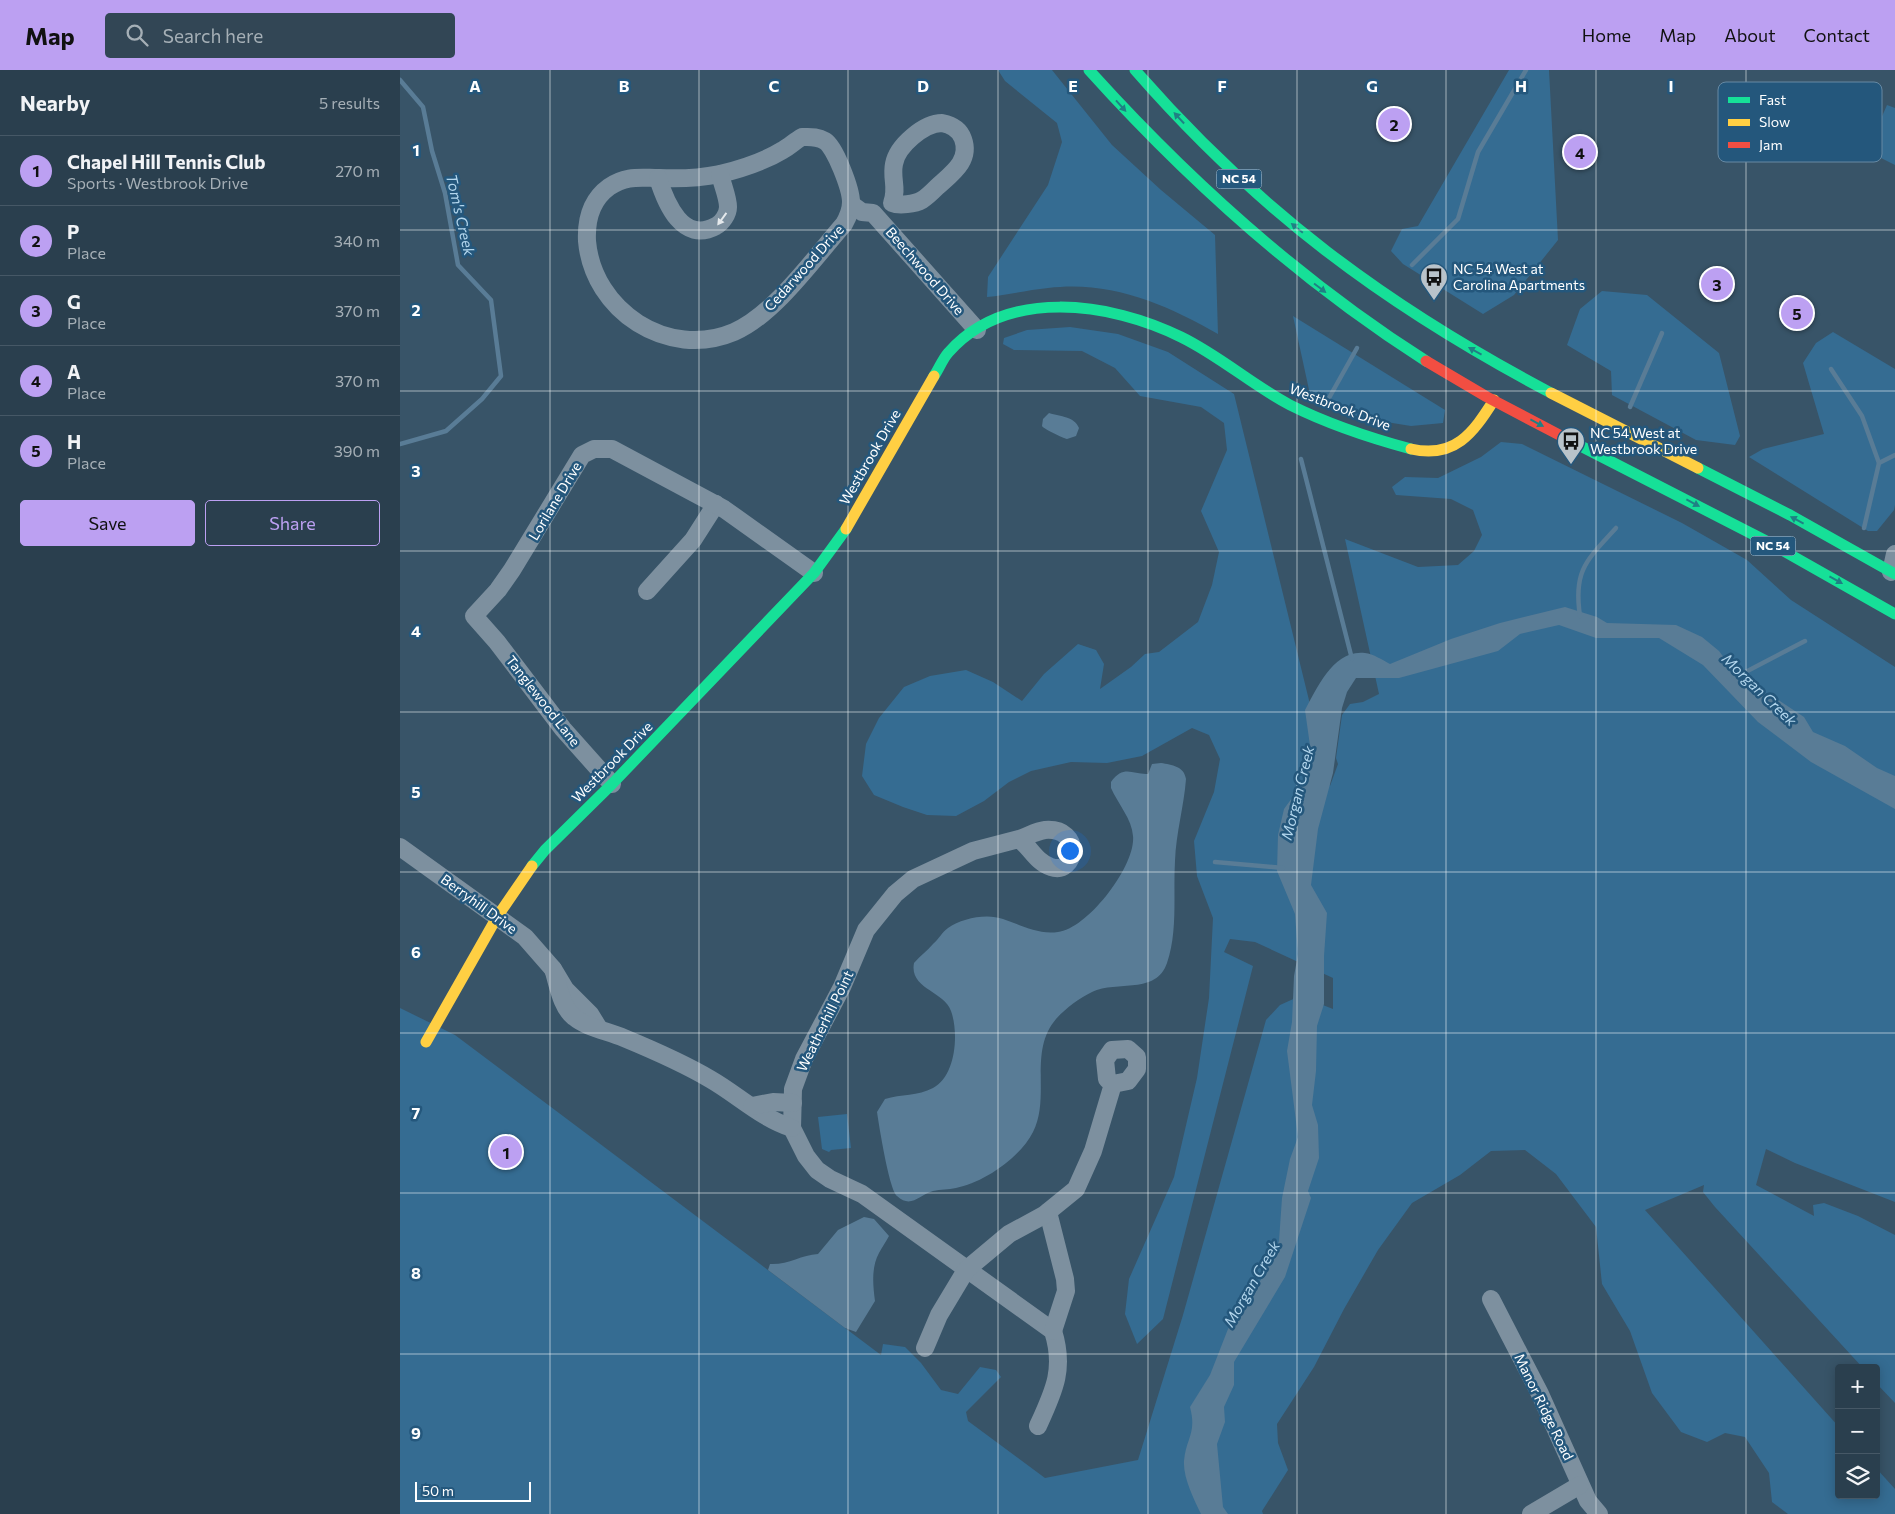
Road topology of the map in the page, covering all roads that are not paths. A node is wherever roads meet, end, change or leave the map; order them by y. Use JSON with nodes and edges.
{"nodes":[{"id":1,"x":1089,"y":70,"type":"edge"},
{"id":2,"x":1135,"y":70,"type":"edge"},
{"id":3,"x":1144,"y":70,"type":"edge"},
{"id":4,"x":1152,"y":90,"type":"junction"},
{"id":5,"x":720,"y":174,"type":"junction"},
{"id":6,"x":658,"y":178,"type":"junction"},
{"id":7,"x":892,"y":203,"type":"junction"},
{"id":8,"x":851,"y":204,"type":"junction"},
{"id":9,"x":873,"y":213,"type":"junction"},
{"id":10,"x":977,"y":330,"type":"junction"},
{"id":11,"x":1427,"y":346,"type":"dead end"},
{"id":12,"x":1403,"y":348,"type":"junction"},
{"id":13,"x":1518,"y":375,"type":"junction"},
{"id":14,"x":1502,"y":381,"type":"dead end"},
{"id":15,"x":1509,"y":396,"type":"dead end"},
{"id":16,"x":1494,"y":400,"type":"junction"},
{"id":17,"x":1596,"y":416,"type":"junction"},
{"id":18,"x":1577,"y":421,"type":"dead end"},
{"id":19,"x":716,"y":504,"type":"junction"},
{"id":20,"x":1895,"y":554,"type":"edge"},
{"id":21,"x":814,"y":573,"type":"junction"},
{"id":22,"x":1893,"y":573,"type":"edge"},
{"id":23,"x":648,"y":591,"type":"dead end"},
{"id":24,"x":1895,"y":614,"type":"edge"},
{"id":25,"x":474,"y":616,"type":"joint"},
{"id":26,"x":612,"y":784,"type":"junction"},
{"id":27,"x":1019,"y":839,"type":"dead end"},
{"id":28,"x":400,"y":847,"type":"edge"},
{"id":29,"x":497,"y":917,"type":"junction"},
{"id":30,"x":426,"y":1042,"type":"dead end"},
{"id":31,"x":1113,"y":1084,"type":"dead end"},
{"id":32,"x":793,"y":1103,"type":"junction"},
{"id":33,"x":752,"y":1106,"type":"junction"},
{"id":34,"x":792,"y":1128,"type":"junction"},
{"id":35,"x":1048,"y":1212,"type":"junction"},
{"id":36,"x":966,"y":1270,"type":"junction"},
{"id":37,"x":1491,"y":1299,"type":"dead end"},
{"id":38,"x":1053,"y":1331,"type":"junction"},
{"id":39,"x":925,"y":1348,"type":"dead end"},
{"id":40,"x":1038,"y":1426,"type":"dead end"},
{"id":41,"x":1580,"y":1485,"type":"junction"},
{"id":42,"x":1531,"y":1514,"type":"edge"},
{"id":43,"x":1599,"y":1514,"type":"edge"}],
"edges":[{"from":1,"to":12,"type":"main road","number":"NC 54","one_way":true},
{"from":2,"to":4,"type":"main road","number":"NC 54"},
{"from":3,"to":4,"type":"main road"},
{"from":13,"to":4,"type":"main road","number":"NC 54","one_way":true},
{"from":5,"to":6,"type":"street","name":"Cedarwood Drive"},
{"from":5,"to":6,"type":"street","one_way":true},
{"from":5,"to":8,"type":"street"},
{"from":6,"to":8,"type":"street","name":"Cedarwood Drive"},
{"from":7,"to":7,"type":"street","name":"Beechwood Drive"},
{"from":7,"to":9,"type":"street","name":"Beechwood Drive"},
{"from":8,"to":9,"type":"street","name":"Beechwood Drive"},
{"from":9,"to":10,"type":"street","name":"Beechwood Drive"},
{"from":10,"to":16,"type":"main road","name":"Westbrook Drive"},
{"from":10,"to":21,"type":"main road","name":"Westbrook Drive"},
{"from":11,"to":12,"type":"main road"},
{"from":12,"to":16,"type":"main road","number":"NC 54"},
{"from":13,"to":14,"type":"main road"},
{"from":13,"to":17,"type":"main road","number":"NC 54"},
{"from":15,"to":16,"type":"main road"},
{"from":16,"to":24,"type":"main road","number":"NC 54","one_way":true},
{"from":17,"to":18,"type":"main road"},
{"from":22,"to":17,"type":"main road","number":"NC 54","one_way":true},
{"from":19,"to":21,"type":"street","name":"Lorilane Drive"},
{"from":19,"to":23,"type":"street"},
{"from":19,"to":25,"type":"street","name":"Lorilane Drive"},
{"from":20,"to":22,"type":"street"},
{"from":21,"to":26,"type":"main road","name":"Westbrook Drive"},
{"from":25,"to":26,"type":"street","name":"Tanglewood Lane"},
{"from":26,"to":29,"type":"main road","name":"Westbrook Drive"},
{"from":27,"to":32,"type":"street","name":"Weatherhill Point"},
{"from":28,"to":29,"type":"street","name":"Berryhill Drive"},
{"from":29,"to":30,"type":"main road","name":"Westbrook Drive"},
{"from":29,"to":33,"type":"street","name":"Berryhill Drive"},
{"from":31,"to":35,"type":"street"},
{"from":32,"to":33,"type":"street"},
{"from":32,"to":34,"type":"street","name":"Weatherhill Point"},
{"from":33,"to":34,"type":"street","name":"Berryhill Drive"},
{"from":34,"to":36,"type":"street","name":"Weatherhill Point"},
{"from":35,"to":36,"type":"street"},
{"from":35,"to":38,"type":"street"},
{"from":36,"to":38,"type":"street","name":"Weatherhill Point"},
{"from":36,"to":39,"type":"street"},
{"from":37,"to":41,"type":"street","name":"Manor Ridge Road"},
{"from":38,"to":40,"type":"street"},
{"from":41,"to":42,"type":"street"},
{"from":41,"to":43,"type":"street","name":"Manor Ridge Road"}]}
